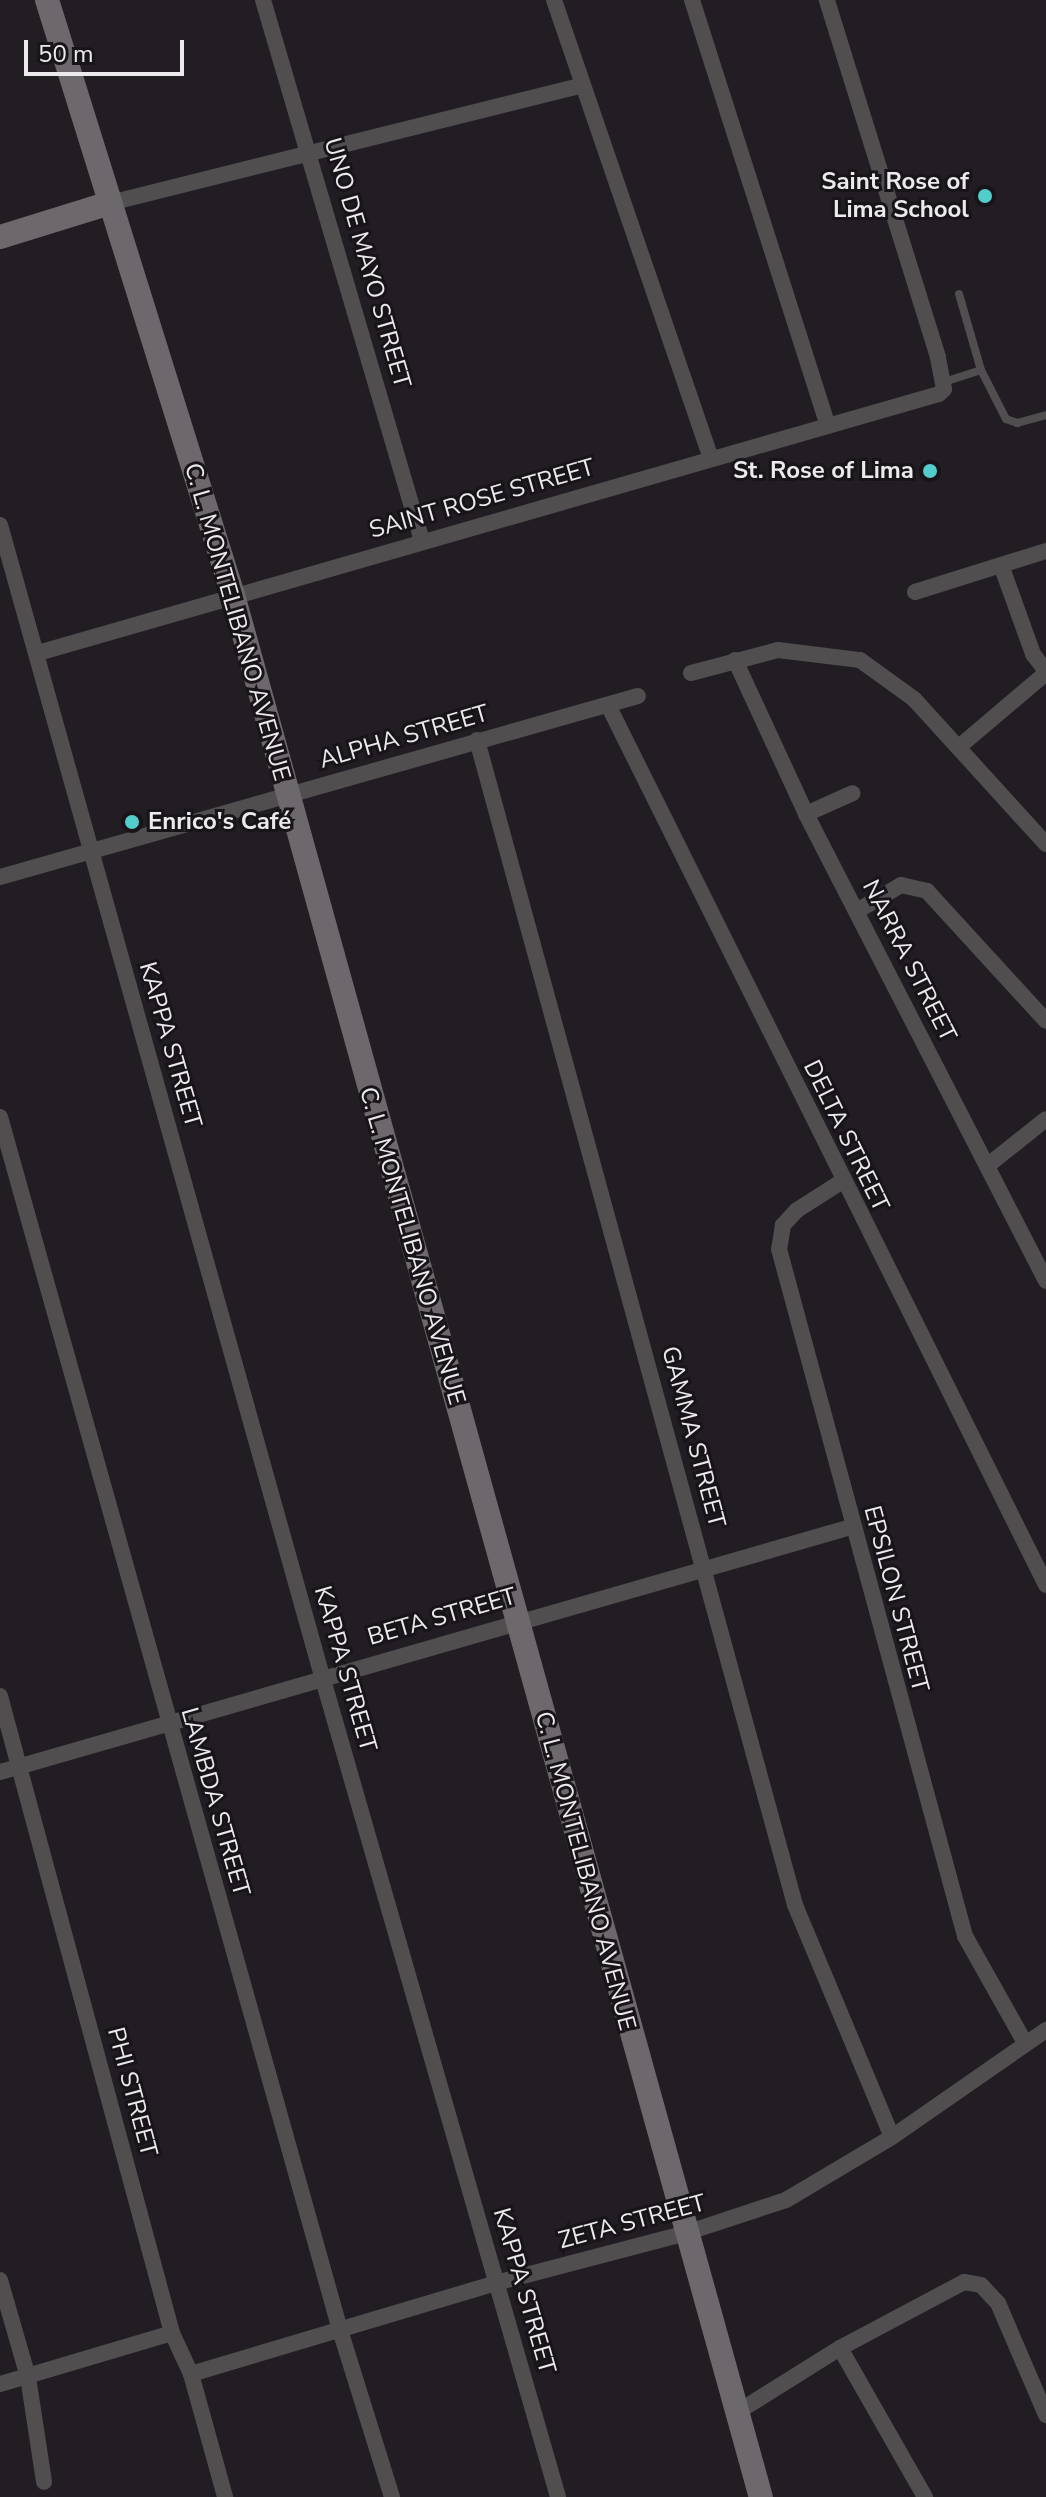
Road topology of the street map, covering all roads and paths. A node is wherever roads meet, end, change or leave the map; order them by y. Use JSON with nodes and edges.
{"nodes":[{"id":1,"x":47,"y":0,"type":"edge"},
{"id":2,"x":263,"y":0,"type":"edge"},
{"id":3,"x":554,"y":0,"type":"edge"},
{"id":4,"x":692,"y":0,"type":"edge"},
{"id":5,"x":827,"y":0,"type":"edge"},
{"id":6,"x":581,"y":86,"type":"junction"},
{"id":7,"x":311,"y":153,"type":"junction"},
{"id":8,"x":110,"y":203,"type":"junction"},
{"id":9,"x":0,"y":237,"type":"edge"},
{"id":10,"x":959,"y":294,"type":"dead end"},
{"id":11,"x":981,"y":370,"type":"junction"},
{"id":12,"x":942,"y":388,"type":"junction"},
{"id":13,"x":1046,"y":415,"type":"edge"},
{"id":14,"x":828,"y":426,"type":"junction"},
{"id":15,"x":711,"y":459,"type":"junction"},
{"id":16,"x":0,"y":525,"type":"edge"},
{"id":17,"x":422,"y":541,"type":"junction"},
{"id":18,"x":1046,"y":551,"type":"edge"},
{"id":19,"x":1001,"y":565,"type":"junction"},
{"id":20,"x":915,"y":592,"type":"dead end"},
{"id":21,"x":233,"y":595,"type":"junction"},
{"id":22,"x":38,"y":653,"type":"junction"},
{"id":23,"x":735,"y":660,"type":"junction"},
{"id":24,"x":1046,"y":672,"type":"edge"},
{"id":25,"x":691,"y":673,"type":"dead end"},
{"id":26,"x":638,"y":696,"type":"dead end"},
{"id":27,"x":608,"y":705,"type":"junction"},
{"id":28,"x":477,"y":740,"type":"junction"},
{"id":29,"x":960,"y":746,"type":"junction"},
{"id":30,"x":853,"y":793,"type":"dead end"},
{"id":31,"x":286,"y":795,"type":"junction"},
{"id":32,"x":806,"y":814,"type":"junction"},
{"id":33,"x":1046,"y":844,"type":"edge"},
{"id":34,"x":91,"y":852,"type":"junction"},
{"id":35,"x":0,"y":877,"type":"edge"},
{"id":36,"x":857,"y":911,"type":"junction"},
{"id":37,"x":1046,"y":1021,"type":"edge"},
{"id":38,"x":0,"y":1117,"type":"edge"},
{"id":39,"x":1046,"y":1119,"type":"edge"},
{"id":40,"x":987,"y":1166,"type":"junction"},
{"id":41,"x":841,"y":1182,"type":"junction"},
{"id":42,"x":1040,"y":1256,"type":"edge"},
{"id":43,"x":1046,"y":1281,"type":"edge"},
{"id":44,"x":851,"y":1527,"type":"junction"},
{"id":45,"x":705,"y":1570,"type":"junction"},
{"id":46,"x":1046,"y":1585,"type":"edge"},
{"id":47,"x":516,"y":1621,"type":"junction"},
{"id":48,"x":322,"y":1676,"type":"junction"},
{"id":49,"x":0,"y":1696,"type":"edge"},
{"id":50,"x":168,"y":1723,"type":"junction"},
{"id":51,"x":20,"y":1766,"type":"junction"},
{"id":52,"x":0,"y":1772,"type":"edge"},
{"id":53,"x":1046,"y":2030,"type":"edge"},
{"id":54,"x":1025,"y":2043,"type":"junction"},
{"id":55,"x":892,"y":2137,"type":"junction"},
{"id":56,"x":686,"y":2233,"type":"junction"},
{"id":57,"x":0,"y":2280,"type":"edge"},
{"id":58,"x":496,"y":2283,"type":"junction"},
{"id":59,"x":340,"y":2330,"type":"junction"},
{"id":60,"x":172,"y":2333,"type":"junction"},
{"id":61,"x":840,"y":2348,"type":"junction"},
{"id":62,"x":191,"y":2374,"type":"junction"},
{"id":63,"x":28,"y":2377,"type":"junction"},
{"id":64,"x":0,"y":2384,"type":"edge"},
{"id":65,"x":736,"y":2413,"type":"junction"},
{"id":66,"x":1046,"y":2415,"type":"edge"},
{"id":67,"x":44,"y":2482,"type":"dead end"},
{"id":68,"x":225,"y":2497,"type":"edge"},
{"id":69,"x":392,"y":2497,"type":"edge"},
{"id":70,"x":558,"y":2497,"type":"edge"},
{"id":71,"x":761,"y":2497,"type":"edge"},
{"id":72,"x":925,"y":2497,"type":"edge"}],
"edges":[{"from":1,"to":8,"type":"street","name":"C. L. MONTELIBANO AVENUE"},
{"from":2,"to":7,"type":"street","name":"UNO DE MAYO STREET"},
{"from":3,"to":6,"type":"street"},
{"from":4,"to":14,"type":"street"},
{"from":5,"to":12,"type":"street"},
{"from":6,"to":7,"type":"street"},
{"from":6,"to":15,"type":"street"},
{"from":7,"to":8,"type":"street"},
{"from":7,"to":17,"type":"street","name":"UNO DE MAYO STREET"},
{"from":8,"to":9,"type":"street"},
{"from":8,"to":21,"type":"street","name":"C. L. MONTELIBANO AVENUE"},
{"from":10,"to":11,"type":"lane"},
{"from":11,"to":12,"type":"lane"},
{"from":11,"to":13,"type":"lane"},
{"from":12,"to":14,"type":"street","name":"SAINT ROSE STREET"},
{"from":14,"to":15,"type":"street","name":"SAINT ROSE STREET"},
{"from":15,"to":17,"type":"street","name":"SAINT ROSE STREET"},
{"from":16,"to":22,"type":"street","name":"KAPPA STREET"},
{"from":17,"to":21,"type":"street","name":"SAINT ROSE STREET"},
{"from":18,"to":19,"type":"street"},
{"from":19,"to":20,"type":"street"},
{"from":19,"to":24,"type":"street"},
{"from":21,"to":22,"type":"street","name":"SAINT ROSE STREET"},
{"from":21,"to":31,"type":"street","name":"C. L. MONTELIBANO AVENUE"},
{"from":22,"to":34,"type":"street","name":"KAPPA STREET"},
{"from":23,"to":25,"type":"street"},
{"from":23,"to":29,"type":"street"},
{"from":23,"to":32,"type":"street","name":"NARRA STREET"},
{"from":24,"to":29,"type":"street"},
{"from":26,"to":27,"type":"street","name":"ALPHA STREET"},
{"from":27,"to":28,"type":"street","name":"ALPHA STREET"},
{"from":27,"to":41,"type":"street","name":"DELTA STREET"},
{"from":28,"to":31,"type":"street","name":"ALPHA STREET"},
{"from":28,"to":45,"type":"street","name":"GAMMA STREET"},
{"from":29,"to":33,"type":"street"},
{"from":30,"to":32,"type":"street"},
{"from":31,"to":34,"type":"street","name":"ALPHA STREET"},
{"from":31,"to":47,"type":"street","name":"C. L. MONTELIBANO AVENUE"},
{"from":32,"to":36,"type":"street","name":"NARRA STREET"},
{"from":34,"to":35,"type":"street","name":"ALPHA STREET"},
{"from":34,"to":48,"type":"street","name":"KAPPA STREET"},
{"from":36,"to":37,"type":"street"},
{"from":36,"to":40,"type":"street","name":"NARRA STREET"},
{"from":38,"to":50,"type":"street","name":"LAMBDA STREET"},
{"from":39,"to":40,"type":"street"},
{"from":40,"to":42,"type":"street","name":"NARRA STREET"},
{"from":41,"to":44,"type":"street","name":"EPSILON STREET"},
{"from":41,"to":46,"type":"street","name":"DELTA STREET"},
{"from":42,"to":43,"type":"street","name":"NARRA STREET"},
{"from":44,"to":45,"type":"street","name":"BETA STREET"},
{"from":44,"to":54,"type":"street","name":"EPSILON STREET"},
{"from":45,"to":47,"type":"street","name":"BETA STREET"},
{"from":45,"to":55,"type":"street","name":"GAMMA STREET"},
{"from":47,"to":48,"type":"street","name":"BETA STREET"},
{"from":47,"to":56,"type":"street","name":"C. L. MONTELIBANO AVENUE"},
{"from":48,"to":50,"type":"street","name":"BETA STREET"},
{"from":48,"to":58,"type":"street","name":"KAPPA STREET"},
{"from":49,"to":51,"type":"street","name":"PHI STREET"},
{"from":50,"to":51,"type":"street","name":"BETA STREET"},
{"from":50,"to":59,"type":"street","name":"LAMBDA STREET"},
{"from":51,"to":52,"type":"street","name":"BETA STREET"},
{"from":51,"to":60,"type":"street","name":"PHI STREET"},
{"from":53,"to":54,"type":"street","name":"ZETA STREET"},
{"from":54,"to":55,"type":"street","name":"ZETA STREET"},
{"from":55,"to":56,"type":"street","name":"ZETA STREET"},
{"from":56,"to":58,"type":"street","name":"ZETA STREET"},
{"from":56,"to":65,"type":"street","name":"C. L. MONTELIBANO AVENUE"},
{"from":57,"to":63,"type":"street"},
{"from":58,"to":59,"type":"street","name":"ZETA STREET"},
{"from":58,"to":70,"type":"street","name":"KAPPA STREET"},
{"from":59,"to":62,"type":"street","name":"ZETA STREET"},
{"from":59,"to":69,"type":"street","name":"LAMBDA STREET"},
{"from":60,"to":62,"type":"street","name":"PHI STREET"},
{"from":60,"to":63,"type":"street"},
{"from":61,"to":65,"type":"street"},
{"from":61,"to":66,"type":"street"},
{"from":61,"to":72,"type":"street"},
{"from":62,"to":68,"type":"street","name":"PHI STREET"},
{"from":63,"to":64,"type":"street"},
{"from":63,"to":67,"type":"street"},
{"from":65,"to":71,"type":"street","name":"C. L. MONTELIBANO AVENUE"}]}
